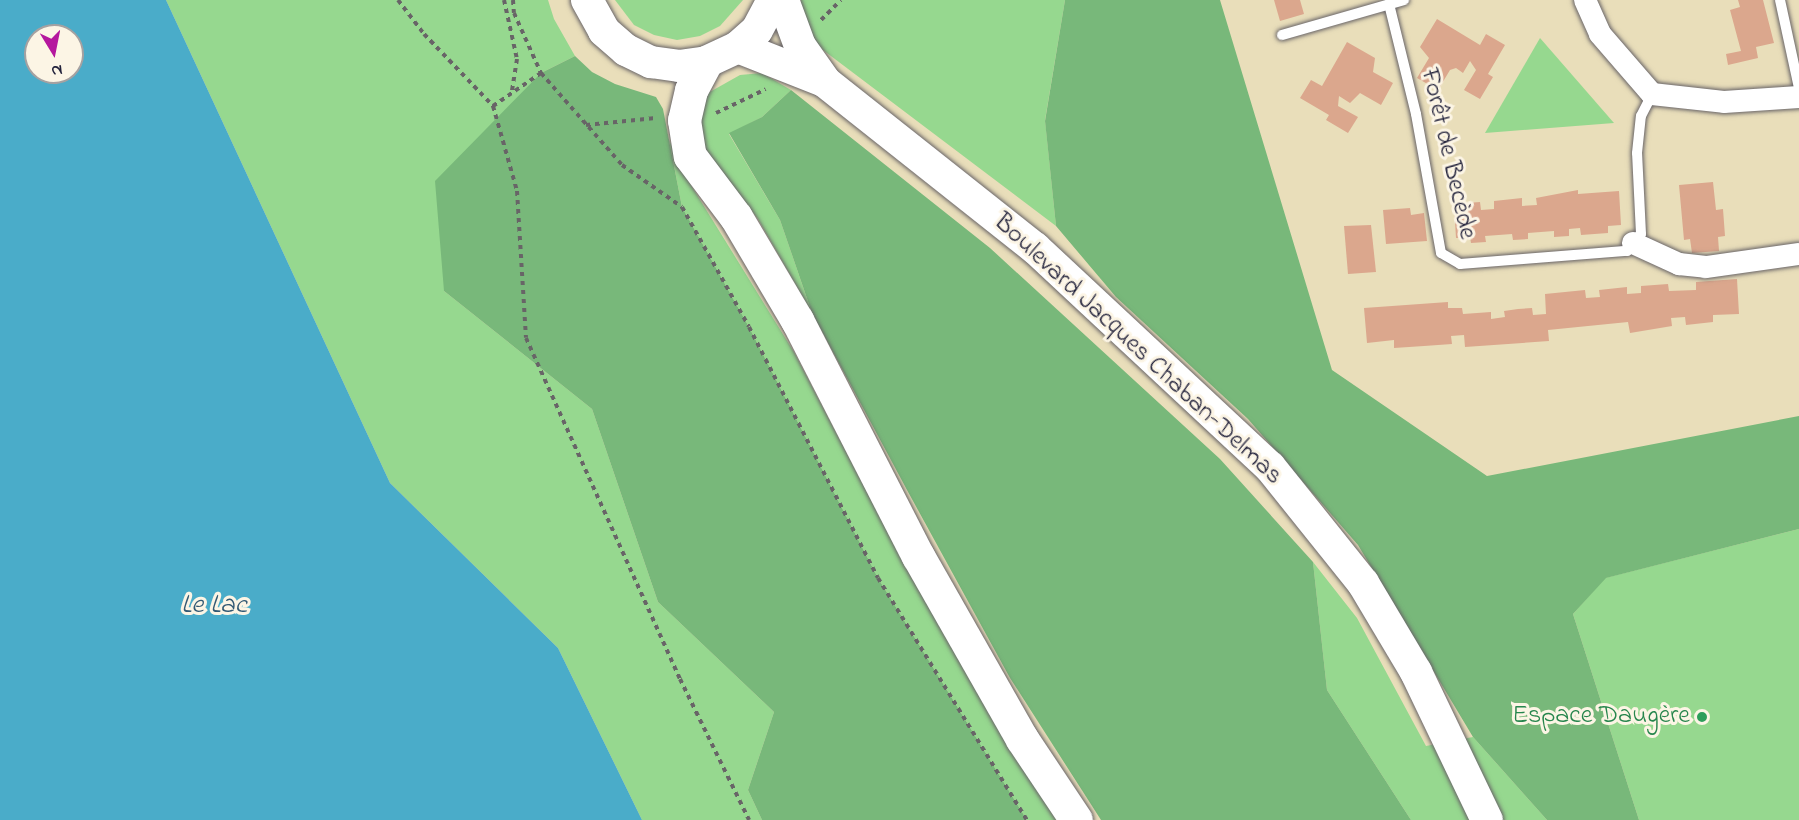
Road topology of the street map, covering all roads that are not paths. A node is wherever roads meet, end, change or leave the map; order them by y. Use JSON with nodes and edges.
{"nodes":[{"id":1,"x":587,"y":0,"type":"edge"},
{"id":2,"x":773,"y":0,"type":"edge"},
{"id":3,"x":783,"y":0,"type":"edge"},
{"id":4,"x":1404,"y":0,"type":"edge"},
{"id":5,"x":1585,"y":0,"type":"edge"},
{"id":6,"x":1780,"y":0,"type":"edge"},
{"id":7,"x":1389,"y":4,"type":"junction"},
{"id":8,"x":1282,"y":35,"type":"dead end"},
{"id":9,"x":738,"y":47,"type":"junction"},
{"id":10,"x":706,"y":62,"type":"junction"},
{"id":11,"x":824,"y":81,"type":"junction"},
{"id":12,"x":1799,"y":88,"type":"edge"},
{"id":13,"x":1652,"y":94,"type":"junction"},
{"id":14,"x":1799,"y":97,"type":"edge"},
{"id":15,"x":1633,"y":243,"type":"junction"},
{"id":16,"x":1799,"y":254,"type":"edge"},
{"id":17,"x":1076,"y":820,"type":"edge"},
{"id":18,"x":1487,"y":820,"type":"edge"}],
"edges":[{"from":1,"to":10,"type":"main road"},
{"from":2,"to":9,"type":"main road"},
{"from":3,"to":11,"type":"main road","name":"Boulevard Jacques Chaban-Delmas"},
{"from":4,"to":7,"type":"lane"},
{"from":5,"to":13,"type":"street"},
{"from":6,"to":12,"type":"lane"},
{"from":7,"to":8,"type":"lane"},
{"from":7,"to":15,"type":"lane","name":"Forêt de Becède"},
{"from":9,"to":10,"type":"main road"},
{"from":9,"to":11,"type":"main road","name":"Boulevard Jacques Chaban-Delmas"},
{"from":10,"to":17,"type":"highway"},
{"from":11,"to":18,"type":"main road","name":"Boulevard Jacques Chaban-Delmas"},
{"from":13,"to":14,"type":"street"},
{"from":13,"to":15,"type":"lane"},
{"from":15,"to":16,"type":"street"}]}
